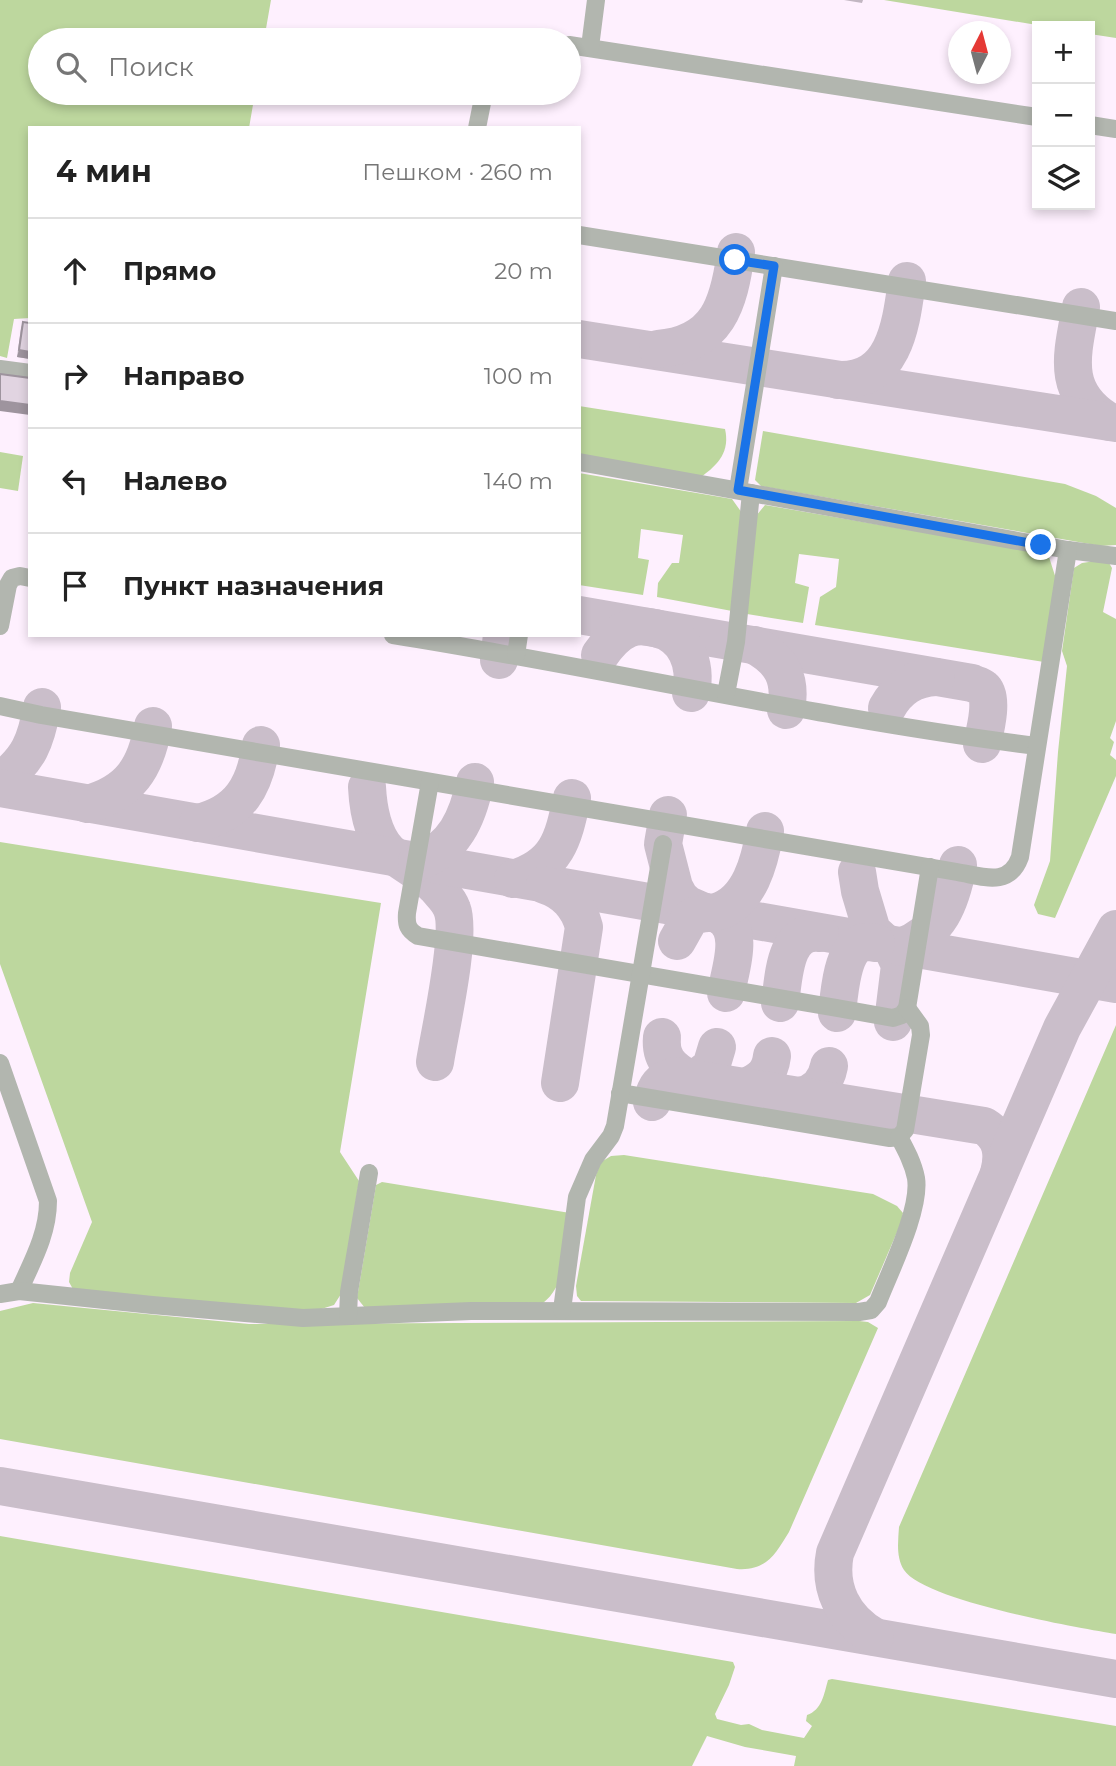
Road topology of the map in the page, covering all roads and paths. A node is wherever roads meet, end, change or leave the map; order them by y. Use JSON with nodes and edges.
{"nodes":[{"id":1,"x":596,"y":0,"type":"edge"},
{"id":2,"x":581,"y":46,"type":"edge"},
{"id":3,"x":590,"y":47,"type":"junction"},
{"id":4,"x":482,"y":105,"type":"edge"},
{"id":5,"x":1032,"y":116,"type":"edge"},
{"id":6,"x":477,"y":126,"type":"edge"},
{"id":7,"x":1095,"y":126,"type":"edge"},
{"id":8,"x":1116,"y":129,"type":"edge"},
{"id":9,"x":581,"y":235,"type":"edge"},
{"id":10,"x":774,"y":266,"type":"junction"},
{"id":11,"x":1116,"y":321,"type":"edge"},
{"id":12,"x":0,"y":369,"type":"edge"},
{"id":13,"x":28,"y":373,"type":"edge"},
{"id":14,"x":581,"y":462,"type":"edge"},
{"id":15,"x":745,"y":491,"type":"junction"},
{"id":16,"x":1068,"y":550,"type":"junction"},
{"id":17,"x":1116,"y":556,"type":"edge"},
{"id":18,"x":28,"y":578,"type":"edge"},
{"id":19,"x":0,"y":626,"type":"edge"},
{"id":20,"x":405,"y":637,"type":"edge"},
{"id":21,"x":519,"y":637,"type":"edge"},
{"id":22,"x":516,"y":656,"type":"junction"},
{"id":23,"x":726,"y":694,"type":"junction"},
{"id":24,"x":0,"y":706,"type":"edge"},
{"id":25,"x":1037,"y":746,"type":"junction"},
{"id":26,"x":430,"y":782,"type":"junction"},
{"id":27,"x":663,"y":844,"type":"dead end"},
{"id":28,"x":930,"y":867,"type":"junction"},
{"id":29,"x":641,"y":975,"type":"junction"},
{"id":30,"x":907,"y":1008,"type":"junction"},
{"id":31,"x":0,"y":1063,"type":"edge"},
{"id":32,"x":620,"y":1093,"type":"junction"},
{"id":33,"x":899,"y":1138,"type":"junction"},
{"id":34,"x":369,"y":1173,"type":"dead end"},
{"id":35,"x":19,"y":1291,"type":"junction"},
{"id":36,"x":0,"y":1294,"type":"edge"},
{"id":37,"x":562,"y":1310,"type":"junction"},
{"id":38,"x":348,"y":1316,"type":"junction"}],
"edges":[{"from":1,"to":3,"type":"lane"},
{"from":2,"to":3,"type":"lane"},
{"from":3,"to":5,"type":"lane"},
{"from":4,"to":6,"type":"lane"},
{"from":7,"to":8,"type":"lane"},
{"from":9,"to":10,"type":"lane"},
{"from":10,"to":11,"type":"lane"},
{"from":10,"to":15,"type":"lane"},
{"from":12,"to":13,"type":"lane"},
{"from":14,"to":15,"type":"lane"},
{"from":15,"to":16,"type":"lane"},
{"from":15,"to":23,"type":"lane"},
{"from":16,"to":17,"type":"lane"},
{"from":16,"to":25,"type":"lane"},
{"from":18,"to":19,"type":"lane"},
{"from":20,"to":22,"type":"lane"},
{"from":21,"to":22,"type":"lane"},
{"from":22,"to":23,"type":"lane"},
{"from":23,"to":25,"type":"lane"},
{"from":24,"to":26,"type":"lane"},
{"from":25,"to":28,"type":"lane"},
{"from":26,"to":28,"type":"lane"},
{"from":26,"to":29,"type":"lane"},
{"from":27,"to":29,"type":"lane"},
{"from":28,"to":30,"type":"lane"},
{"from":29,"to":30,"type":"lane"},
{"from":29,"to":32,"type":"lane"},
{"from":30,"to":33,"type":"lane"},
{"from":31,"to":35,"type":"lane"},
{"from":32,"to":33,"type":"lane"},
{"from":32,"to":37,"type":"lane"},
{"from":33,"to":37,"type":"lane"},
{"from":34,"to":38,"type":"lane"},
{"from":35,"to":36,"type":"lane"},
{"from":35,"to":38,"type":"lane"},
{"from":37,"to":38,"type":"lane"}]}
